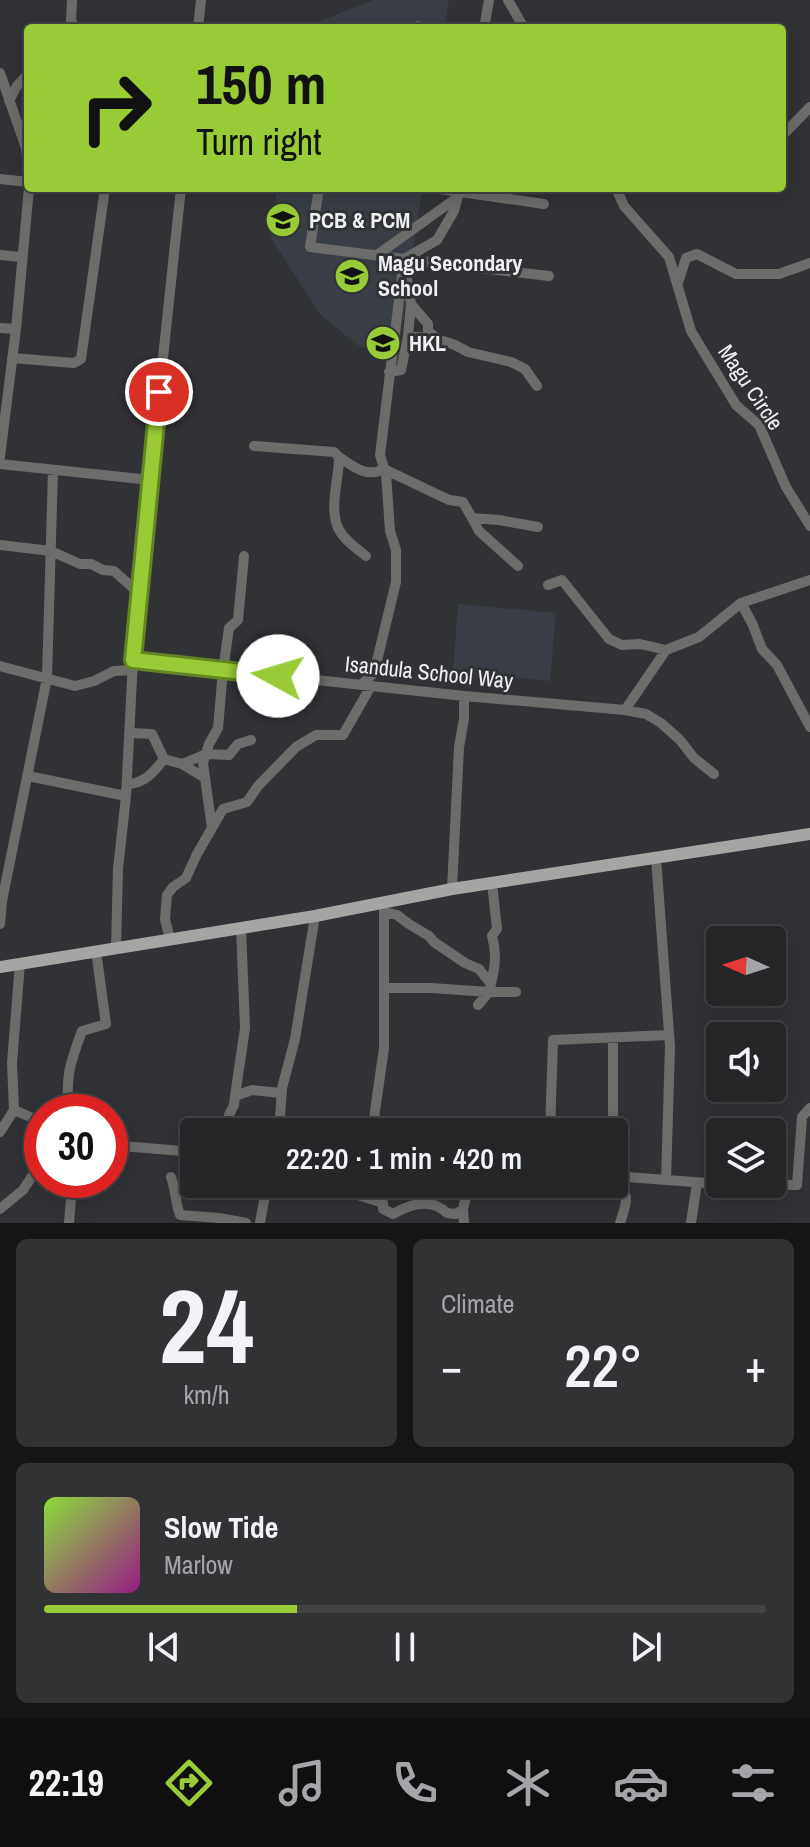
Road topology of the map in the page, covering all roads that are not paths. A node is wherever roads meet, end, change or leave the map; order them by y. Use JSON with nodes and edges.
{"nodes":[{"id":1,"x":72,"y":0,"type":"edge"},
{"id":2,"x":201,"y":0,"type":"edge"},
{"id":3,"x":489,"y":0,"type":"edge"},
{"id":4,"x":508,"y":0,"type":"edge"},
{"id":5,"x":73,"y":24,"type":"edge"},
{"id":6,"x":198,"y":24,"type":"edge"},
{"id":7,"x":485,"y":24,"type":"edge"},
{"id":8,"x":522,"y":24,"type":"edge"},
{"id":9,"x":0,"y":73,"type":"edge"},
{"id":10,"x":24,"y":78,"type":"edge"},
{"id":11,"x":9,"y":101,"type":"junction"},
{"id":12,"x":810,"y":107,"type":"edge"},
{"id":13,"x":786,"y":132,"type":"edge"},
{"id":14,"x":24,"y":142,"type":"edge"},
{"id":15,"x":0,"y":179,"type":"edge"},
{"id":16,"x":24,"y":182,"type":"edge"},
{"id":17,"x":29,"y":192,"type":"edge"},
{"id":18,"x":104,"y":192,"type":"edge"},
{"id":19,"x":182,"y":192,"type":"edge"},
{"id":20,"x":318,"y":192,"type":"edge"},
{"id":21,"x":459,"y":192,"type":"edge"},
{"id":22,"x":618,"y":192,"type":"edge"},
{"id":23,"x":544,"y":204,"type":"dead end"},
{"id":24,"x":0,"y":255,"type":"edge"},
{"id":25,"x":377,"y":255,"type":"junction"},
{"id":26,"x":21,"y":257,"type":"junction"},
{"id":27,"x":404,"y":259,"type":"junction"},
{"id":28,"x":810,"y":263,"type":"edge"},
{"id":29,"x":549,"y":276,"type":"dead end"},
{"id":30,"x":677,"y":285,"type":"junction"},
{"id":31,"x":411,"y":304,"type":"junction"},
{"id":32,"x":0,"y":328,"type":"edge"},
{"id":33,"x":16,"y":329,"type":"junction"},
{"id":34,"x":408,"y":336,"type":"junction"},
{"id":35,"x":437,"y":339,"type":"junction"},
{"id":36,"x":12,"y":358,"type":"junction"},
{"id":37,"x":389,"y":372,"type":"junction"},
{"id":38,"x":537,"y":386,"type":"dead end"},
{"id":39,"x":254,"y":446,"type":"dead end"},
{"id":40,"x":0,"y":457,"type":"edge"},
{"id":41,"x":339,"y":457,"type":"junction"},
{"id":42,"x":0,"y":464,"type":"edge"},
{"id":43,"x":384,"y":469,"type":"junction"},
{"id":44,"x":53,"y":470,"type":"junction"},
{"id":45,"x":150,"y":480,"type":"junction"},
{"id":46,"x":472,"y":518,"type":"junction"},
{"id":47,"x":810,"y":526,"type":"edge"},
{"id":48,"x":538,"y":527,"type":"dead end"},
{"id":49,"x":0,"y":545,"type":"edge"},
{"id":50,"x":51,"y":551,"type":"junction"},
{"id":51,"x":244,"y":556,"type":"dead end"},
{"id":52,"x":366,"y":556,"type":"dead end"},
{"id":53,"x":518,"y":566,"type":"dead end"},
{"id":54,"x":810,"y":580,"type":"edge"},
{"id":55,"x":548,"y":585,"type":"dead end"},
{"id":56,"x":139,"y":593,"type":"junction"},
{"id":57,"x":741,"y":603,"type":"junction"},
{"id":58,"x":666,"y":650,"type":"junction"},
{"id":59,"x":133,"y":665,"type":"junction"},
{"id":60,"x":0,"y":666,"type":"edge"},
{"id":61,"x":223,"y":670,"type":"junction"},
{"id":62,"x":47,"y":678,"type":"junction"},
{"id":63,"x":366,"y":686,"type":"junction"},
{"id":64,"x":464,"y":696,"type":"junction"},
{"id":65,"x":625,"y":710,"type":"junction"},
{"id":66,"x":810,"y":727,"type":"edge"},
{"id":67,"x":129,"y":733,"type":"junction"},
{"id":68,"x":251,"y":740,"type":"dead end"},
{"id":69,"x":206,"y":754,"type":"junction"},
{"id":70,"x":164,"y":759,"type":"junction"},
{"id":71,"x":182,"y":764,"type":"junction"},
{"id":72,"x":714,"y":774,"type":"dead end"},
{"id":73,"x":28,"y":776,"type":"junction"},
{"id":74,"x":205,"y":778,"type":"junction"},
{"id":75,"x":126,"y":790,"type":"junction"},
{"id":76,"x":212,"y":828,"type":"junction"},
{"id":77,"x":810,"y":834,"type":"edge"},
{"id":78,"x":656,"y":858,"type":"junction"},
{"id":79,"x":492,"y":883,"type":"junction"},
{"id":80,"x":452,"y":889,"type":"junction"},
{"id":81,"x":1,"y":905,"type":"edge"},
{"id":82,"x":385,"y":907,"type":"junction"},
{"id":83,"x":315,"y":916,"type":"junction"},
{"id":84,"x":0,"y":924,"type":"edge"},
{"id":85,"x":241,"y":928,"type":"junction"},
{"id":86,"x":170,"y":939,"type":"junction"},
{"id":87,"x":116,"y":948,"type":"junction"},
{"id":88,"x":96,"y":951,"type":"junction"},
{"id":89,"x":20,"y":963,"type":"junction"},
{"id":90,"x":0,"y":967,"type":"edge"},
{"id":91,"x":386,"y":988,"type":"junction"},
{"id":92,"x":490,"y":988,"type":"junction"},
{"id":93,"x":516,"y":992,"type":"dead end"},
{"id":94,"x":478,"y":1005,"type":"dead end"},
{"id":95,"x":669,"y":1035,"type":"junction"},
{"id":96,"x":613,"y":1038,"type":"junction"},
{"id":97,"x":281,"y":1093,"type":"junction"},
{"id":98,"x":67,"y":1094,"type":"edge"},
{"id":99,"x":235,"y":1096,"type":"junction"},
{"id":100,"x":810,"y":1108,"type":"edge"},
{"id":101,"x":14,"y":1110,"type":"junction"},
{"id":102,"x":24,"y":1114,"type":"edge"},
{"id":103,"x":229,"y":1118,"type":"edge"},
{"id":104,"x":280,"y":1118,"type":"edge"},
{"id":105,"x":374,"y":1118,"type":"edge"},
{"id":106,"x":550,"y":1118,"type":"edge"},
{"id":107,"x":613,"y":1118,"type":"edge"},
{"id":108,"x":0,"y":1132,"type":"edge"},
{"id":109,"x":128,"y":1146,"type":"edge"},
{"id":110,"x":180,"y":1151,"type":"edge"},
{"id":111,"x":171,"y":1177,"type":"dead end"},
{"id":112,"x":628,"y":1177,"type":"edge"},
{"id":113,"x":666,"y":1180,"type":"junction"},
{"id":114,"x":697,"y":1183,"type":"junction"},
{"id":115,"x":706,"y":1183,"type":"edge"},
{"id":116,"x":786,"y":1185,"type":"edge"},
{"id":117,"x":24,"y":1188,"type":"edge"},
{"id":118,"x":71,"y":1198,"type":"edge"},
{"id":119,"x":264,"y":1198,"type":"edge"},
{"id":120,"x":367,"y":1198,"type":"edge"},
{"id":121,"x":466,"y":1198,"type":"edge"},
{"id":122,"x":626,"y":1198,"type":"edge"},
{"id":123,"x":0,"y":1209,"type":"edge"},
{"id":124,"x":463,"y":1209,"type":"junction"},
{"id":125,"x":69,"y":1223,"type":"edge"},
{"id":126,"x":246,"y":1223,"type":"edge"},
{"id":127,"x":260,"y":1223,"type":"edge"},
{"id":128,"x":464,"y":1223,"type":"edge"},
{"id":129,"x":620,"y":1223,"type":"edge"},
{"id":130,"x":691,"y":1223,"type":"edge"}],
"edges":[{"from":1,"to":5,"type":"street"},
{"from":2,"to":6,"type":"street"},
{"from":3,"to":7,"type":"street"},
{"from":4,"to":8,"type":"street"},
{"from":9,"to":11,"type":"street"},
{"from":10,"to":11,"type":"street"},
{"from":11,"to":14,"type":"street"},
{"from":12,"to":13,"type":"street"},
{"from":15,"to":16,"type":"street"},
{"from":17,"to":26,"type":"street"},
{"from":18,"to":36,"type":"street"},
{"from":19,"to":45,"type":"street"},
{"from":20,"to":25,"type":"street"},
{"from":21,"to":23,"type":"street"},
{"from":21,"to":25,"type":"street"},
{"from":21,"to":27,"type":"street"},
{"from":22,"to":30,"type":"street","name":"Magu Circle"},
{"from":24,"to":26,"type":"street"},
{"from":25,"to":27,"type":"street"},
{"from":26,"to":33,"type":"street"},
{"from":27,"to":29,"type":"street"},
{"from":27,"to":31,"type":"street"},
{"from":27,"to":37,"type":"street"},
{"from":28,"to":30,"type":"street"},
{"from":30,"to":47,"type":"street","name":"Magu Circle"},
{"from":31,"to":34,"type":"street"},
{"from":31,"to":35,"type":"street"},
{"from":32,"to":33,"type":"street"},
{"from":33,"to":36,"type":"street"},
{"from":34,"to":35,"type":"street"},
{"from":34,"to":37,"type":"street"},
{"from":35,"to":38,"type":"street"},
{"from":36,"to":40,"type":"street"},
{"from":37,"to":43,"type":"street"},
{"from":39,"to":41,"type":"street"},
{"from":41,"to":43,"type":"street"},
{"from":41,"to":52,"type":"street"},
{"from":42,"to":44,"type":"street"},
{"from":43,"to":46,"type":"street"},
{"from":43,"to":63,"type":"street"},
{"from":44,"to":45,"type":"street"},
{"from":44,"to":50,"type":"street"},
{"from":45,"to":56,"type":"street"},
{"from":46,"to":48,"type":"street"},
{"from":46,"to":53,"type":"street"},
{"from":49,"to":50,"type":"street"},
{"from":50,"to":56,"type":"street"},
{"from":50,"to":62,"type":"street"},
{"from":51,"to":61,"type":"street"},
{"from":54,"to":57,"type":"street"},
{"from":55,"to":58,"type":"street"},
{"from":56,"to":59,"type":"street"},
{"from":57,"to":58,"type":"street"},
{"from":57,"to":66,"type":"street"},
{"from":58,"to":65,"type":"street"},
{"from":59,"to":61,"type":"street","name":"Isandula School Way"},
{"from":59,"to":62,"type":"street"},
{"from":59,"to":67,"type":"street"},
{"from":60,"to":62,"type":"street"},
{"from":61,"to":63,"type":"street","name":"Isandula School Way"},
{"from":61,"to":69,"type":"street"},
{"from":62,"to":73,"type":"street"},
{"from":63,"to":64,"type":"street","name":"Isandula School Way"},
{"from":63,"to":76,"type":"street"},
{"from":64,"to":65,"type":"street","name":"Isandula School Way"},
{"from":64,"to":80,"type":"street"},
{"from":65,"to":72,"type":"street","name":"Isandula School Way"},
{"from":67,"to":70,"type":"street"},
{"from":67,"to":75,"type":"street"},
{"from":68,"to":69,"type":"street"},
{"from":69,"to":71,"type":"street"},
{"from":69,"to":74,"type":"street"},
{"from":70,"to":71,"type":"street"},
{"from":70,"to":75,"type":"street"},
{"from":71,"to":74,"type":"street"},
{"from":73,"to":75,"type":"street"},
{"from":73,"to":81,"type":"street"},
{"from":74,"to":76,"type":"street"},
{"from":75,"to":87,"type":"street"},
{"from":76,"to":86,"type":"street"},
{"from":77,"to":78,"type":"main road"},
{"from":78,"to":79,"type":"main road"},
{"from":78,"to":95,"type":"street"},
{"from":79,"to":80,"type":"main road"},
{"from":79,"to":92,"type":"street"},
{"from":80,"to":82,"type":"main road"},
{"from":81,"to":84,"type":"street"},
{"from":82,"to":83,"type":"main road"},
{"from":82,"to":91,"type":"street"},
{"from":82,"to":92,"type":"street"},
{"from":83,"to":85,"type":"main road"},
{"from":83,"to":97,"type":"street"},
{"from":85,"to":86,"type":"main road"},
{"from":85,"to":99,"type":"street"},
{"from":86,"to":87,"type":"main road"},
{"from":87,"to":88,"type":"main road"},
{"from":88,"to":89,"type":"main road"},
{"from":88,"to":98,"type":"street"},
{"from":89,"to":90,"type":"main road"},
{"from":89,"to":101,"type":"street"},
{"from":91,"to":92,"type":"street"},
{"from":91,"to":105,"type":"street"},
{"from":92,"to":93,"type":"street"},
{"from":92,"to":94,"type":"street"},
{"from":95,"to":96,"type":"street"},
{"from":95,"to":113,"type":"street"},
{"from":96,"to":106,"type":"street"},
{"from":96,"to":107,"type":"street"},
{"from":97,"to":99,"type":"street"},
{"from":97,"to":104,"type":"street"},
{"from":99,"to":103,"type":"street"},
{"from":100,"to":116,"type":"street"},
{"from":101,"to":102,"type":"street"},
{"from":101,"to":108,"type":"street"},
{"from":109,"to":110,"type":"street"},
{"from":111,"to":126,"type":"street"},
{"from":112,"to":113,"type":"street"},
{"from":113,"to":114,"type":"street"},
{"from":114,"to":115,"type":"street"},
{"from":114,"to":130,"type":"street"},
{"from":117,"to":123,"type":"street"},
{"from":118,"to":125,"type":"street"},
{"from":119,"to":127,"type":"street"},
{"from":120,"to":124,"type":"street"},
{"from":121,"to":124,"type":"street"},
{"from":122,"to":129,"type":"street"},
{"from":124,"to":128,"type":"street"}]}
